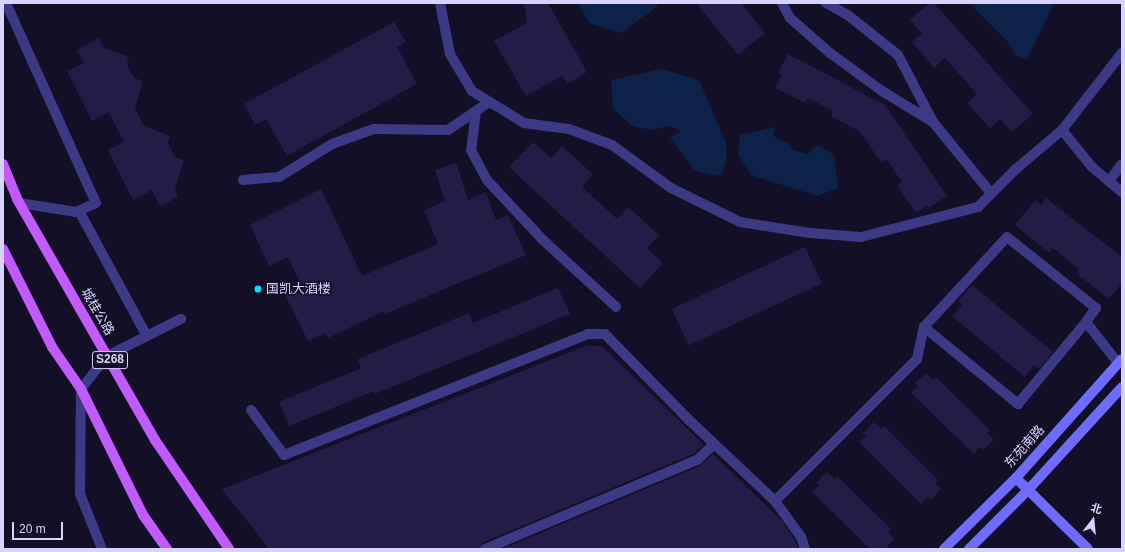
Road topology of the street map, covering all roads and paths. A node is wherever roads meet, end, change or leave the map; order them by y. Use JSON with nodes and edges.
{"nodes":[{"id":1,"x":6,"y":3,"type":"edge"},
{"id":2,"x":440,"y":3,"type":"edge"},
{"id":3,"x":782,"y":3,"type":"edge"},
{"id":4,"x":826,"y":3,"type":"edge"},
{"id":5,"x":1122,"y":53,"type":"edge"},
{"id":6,"x":489,"y":102,"type":"junction"},
{"id":7,"x":476,"y":111,"type":"junction"},
{"id":8,"x":934,"y":122,"type":"junction"},
{"id":9,"x":1062,"y":130,"type":"junction"},
{"id":10,"x":3,"y":164,"type":"edge"},
{"id":11,"x":1122,"y":164,"type":"edge"},
{"id":12,"x":243,"y":180,"type":"dead end"},
{"id":13,"x":1109,"y":181,"type":"junction"},
{"id":14,"x":1122,"y":192,"type":"edge"},
{"id":15,"x":991,"y":193,"type":"junction"},
{"id":16,"x":20,"y":203,"type":"junction"},
{"id":17,"x":79,"y":210,"type":"junction"},
{"id":18,"x":3,"y":249,"type":"edge"},
{"id":19,"x":616,"y":307,"type":"dead end"},
{"id":20,"x":181,"y":318,"type":"dead end"},
{"id":21,"x":1086,"y":322,"type":"junction"},
{"id":22,"x":924,"y":327,"type":"junction"},
{"id":23,"x":147,"y":336,"type":"junction"},
{"id":24,"x":107,"y":356,"type":"junction"},
{"id":25,"x":1120,"y":361,"type":"edge"},
{"id":26,"x":1122,"y":387,"type":"edge"},
{"id":27,"x":81,"y":389,"type":"junction"},
{"id":28,"x":251,"y":410,"type":"dead end"},
{"id":29,"x":714,"y":444,"type":"junction"},
{"id":30,"x":1016,"y":478,"type":"junction"},
{"id":31,"x":1028,"y":490,"type":"junction"},
{"id":32,"x":775,"y":501,"type":"junction"},
{"id":33,"x":102,"y":549,"type":"edge"},
{"id":34,"x":167,"y":549,"type":"edge"},
{"id":35,"x":229,"y":549,"type":"edge"},
{"id":36,"x":485,"y":549,"type":"edge"},
{"id":37,"x":805,"y":549,"type":"edge"},
{"id":38,"x":944,"y":549,"type":"edge"},
{"id":39,"x":969,"y":549,"type":"edge"},
{"id":40,"x":1088,"y":549,"type":"edge"}],
"edges":[{"from":1,"to":17,"type":"street"},
{"from":2,"to":6,"type":"street"},
{"from":3,"to":8,"type":"street"},
{"from":4,"to":8,"type":"street"},
{"from":5,"to":9,"type":"street"},
{"from":6,"to":7,"type":"street"},
{"from":6,"to":15,"type":"street"},
{"from":7,"to":12,"type":"street"},
{"from":7,"to":19,"type":"street"},
{"from":8,"to":15,"type":"street"},
{"from":9,"to":13,"type":"street"},
{"from":9,"to":15,"type":"street"},
{"from":10,"to":16,"type":"main road","name":"城桂公路","number":"S268"},
{"from":11,"to":13,"type":"street"},
{"from":13,"to":14,"type":"street"},
{"from":16,"to":17,"type":"street"},
{"from":16,"to":24,"type":"main road","name":"城桂公路","number":"S268"},
{"from":17,"to":23,"type":"street"},
{"from":18,"to":27,"type":"main road","number":"S268"},
{"from":20,"to":23,"type":"street"},
{"from":21,"to":22,"type":"street"},
{"from":21,"to":22,"type":"street"},
{"from":21,"to":25,"type":"street"},
{"from":22,"to":32,"type":"street"},
{"from":23,"to":24,"type":"street"},
{"from":24,"to":27,"type":"street"},
{"from":24,"to":35,"type":"main road","name":"城桂公路","number":"S268"},
{"from":25,"to":30,"type":"street","name":"东苑南路"},
{"from":26,"to":31,"type":"street"},
{"from":27,"to":33,"type":"street"},
{"from":27,"to":34,"type":"main road","number":"S268"},
{"from":28,"to":29,"type":"street"},
{"from":29,"to":32,"type":"street"},
{"from":29,"to":36,"type":"street"},
{"from":30,"to":31,"type":"street"},
{"from":30,"to":38,"type":"street","name":"东苑南路"},
{"from":31,"to":39,"type":"street"},
{"from":31,"to":40,"type":"street"},
{"from":32,"to":37,"type":"street"}]}
